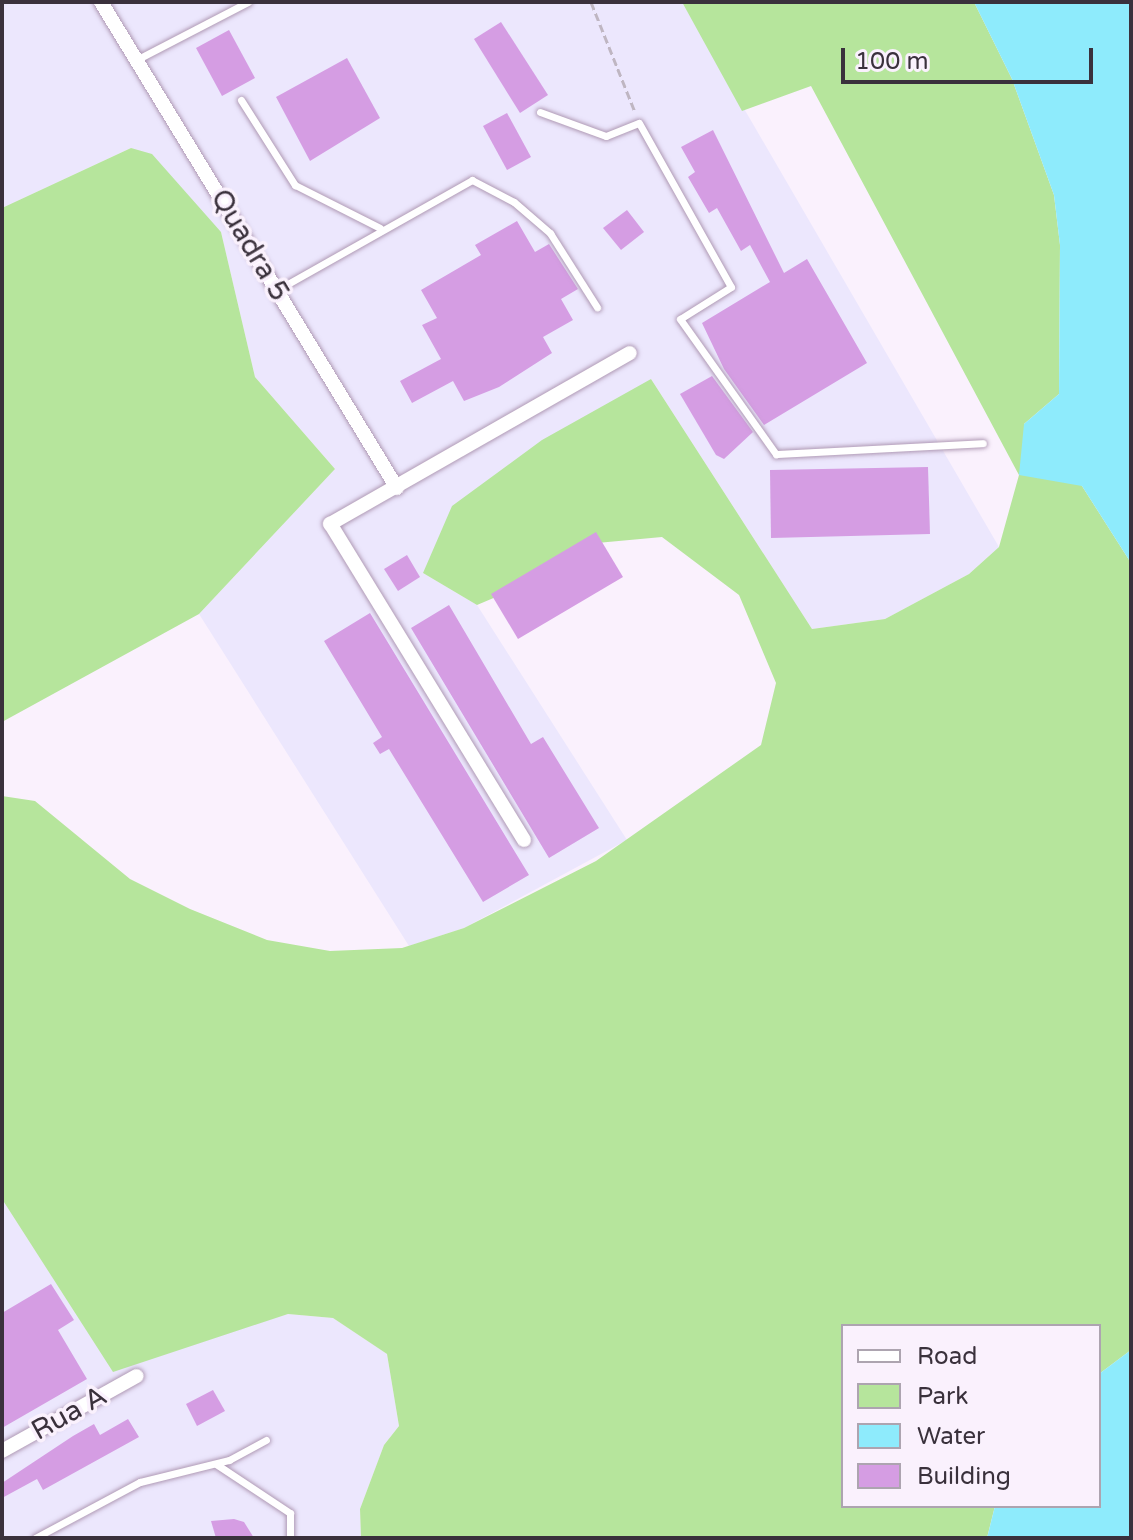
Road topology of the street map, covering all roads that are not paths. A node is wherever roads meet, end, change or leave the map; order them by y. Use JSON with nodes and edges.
{"nodes":[{"id":1,"x":101,"y":2,"type":"edge"},
{"id":2,"x":248,"y":2,"type":"edge"},
{"id":3,"x":136,"y":60,"type":"junction"},
{"id":4,"x":241,"y":100,"type":"dead end"},
{"id":5,"x":540,"y":112,"type":"dead end"},
{"id":6,"x":380,"y":228,"type":"junction"},
{"id":7,"x":277,"y":290,"type":"junction"},
{"id":8,"x":597,"y":307,"type":"dead end"},
{"id":9,"x":630,"y":353,"type":"dead end"},
{"id":10,"x":983,"y":443,"type":"dead end"},
{"id":11,"x":397,"y":488,"type":"junction"},
{"id":12,"x":524,"y":840,"type":"dead end"},
{"id":13,"x":137,"y":1376,"type":"dead end"},
{"id":14,"x":266,"y":1440,"type":"dead end"},
{"id":15,"x":2,"y":1451,"type":"edge"},
{"id":16,"x":216,"y":1464,"type":"junction"},
{"id":17,"x":35,"y":1538,"type":"edge"},
{"id":18,"x":290,"y":1538,"type":"edge"}],
"edges":[{"from":1,"to":3,"type":"street","name":"Quadra 5"},
{"from":2,"to":3,"type":"lane"},
{"from":3,"to":7,"type":"street","name":"Quadra 5"},
{"from":4,"to":6,"type":"lane"},
{"from":5,"to":10,"type":"lane"},
{"from":6,"to":7,"type":"lane"},
{"from":6,"to":8,"type":"lane"},
{"from":7,"to":11,"type":"street","name":"Quadra 5"},
{"from":9,"to":11,"type":"street"},
{"from":11,"to":12,"type":"street"},
{"from":13,"to":15,"type":"street","name":"Rua A"},
{"from":14,"to":16,"type":"lane"},
{"from":16,"to":17,"type":"lane"},
{"from":16,"to":18,"type":"lane"}]}
